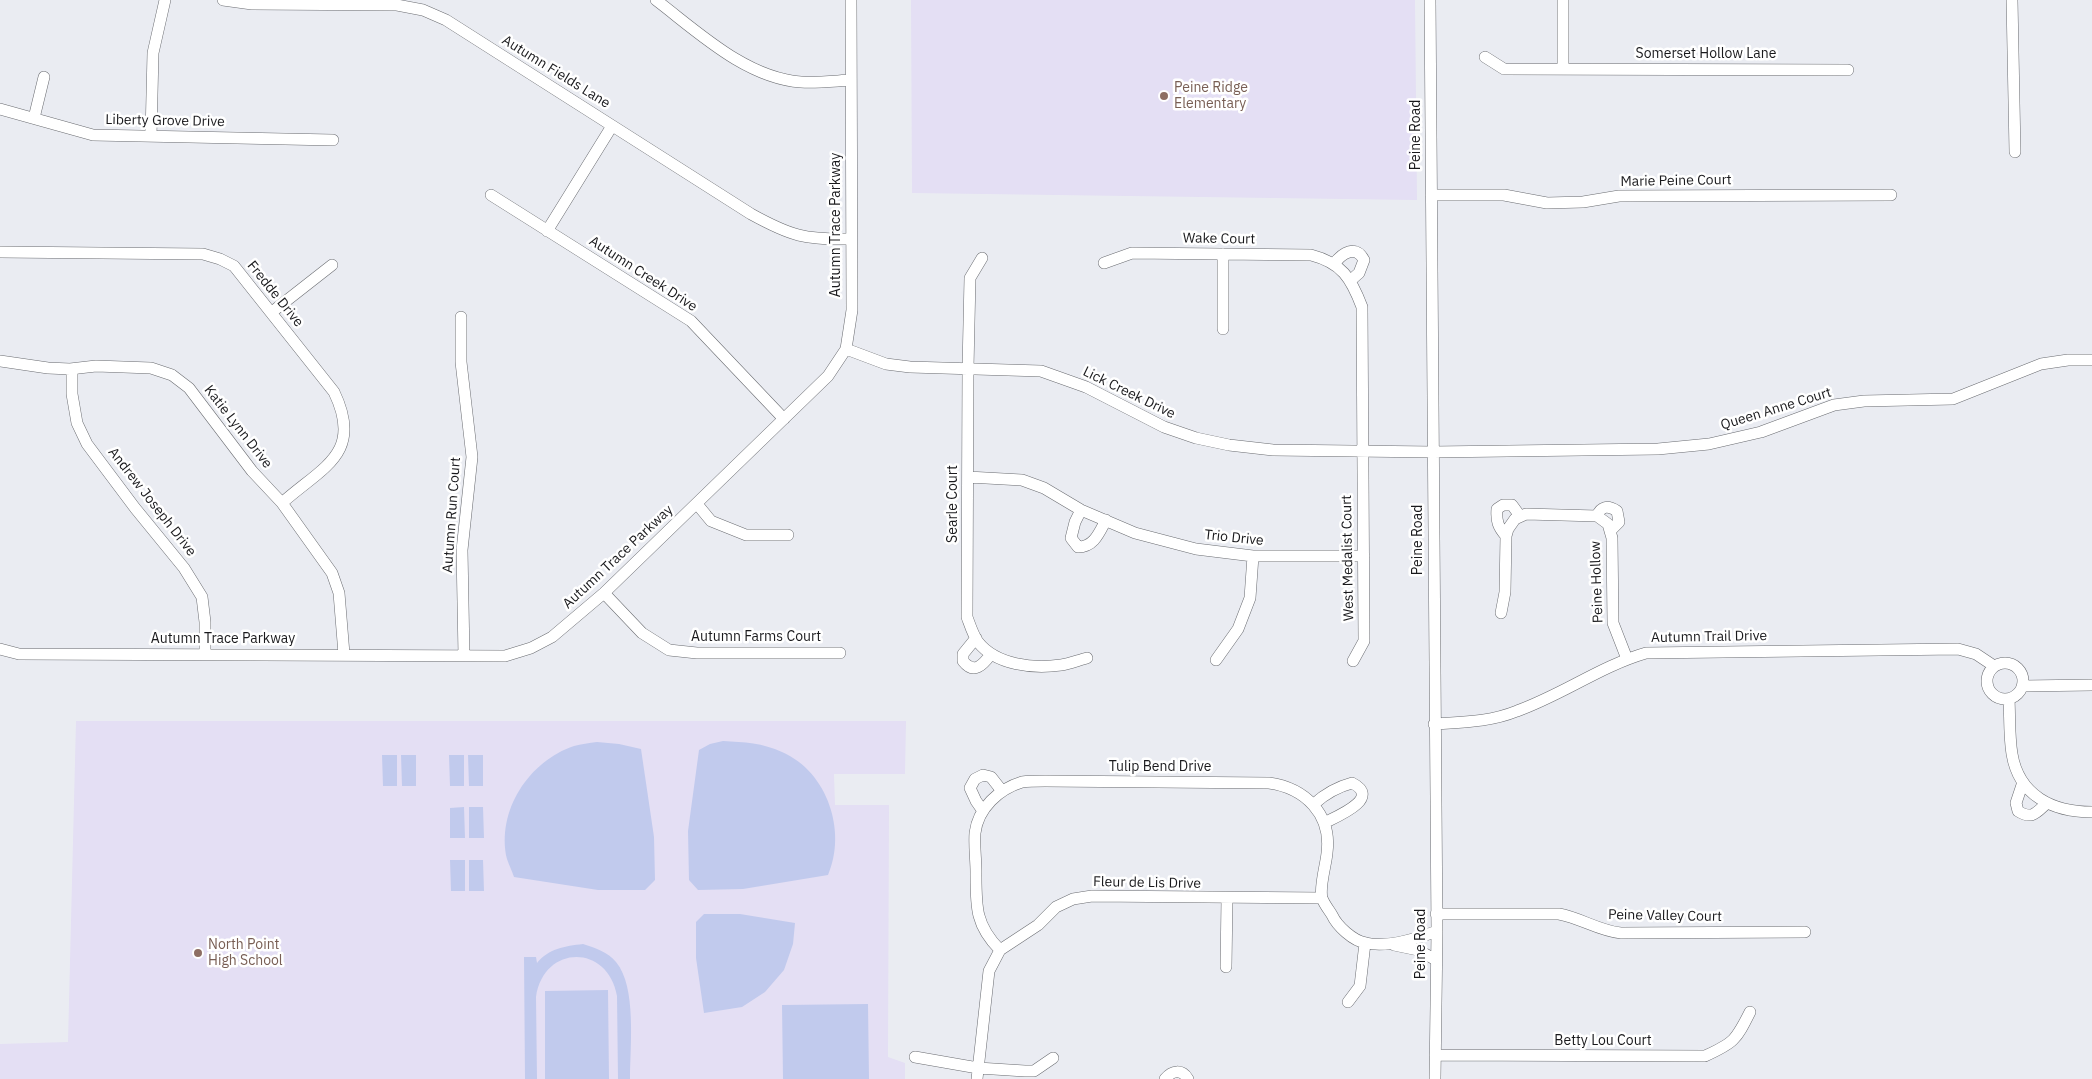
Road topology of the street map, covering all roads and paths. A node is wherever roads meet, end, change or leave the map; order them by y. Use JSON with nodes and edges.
{"nodes":[{"id":1,"x":165,"y":0,"type":"edge"},
{"id":2,"x":224,"y":0,"type":"edge"},
{"id":3,"x":656,"y":0,"type":"edge"},
{"id":4,"x":851,"y":0,"type":"edge"},
{"id":5,"x":1430,"y":0,"type":"edge"},
{"id":6,"x":1563,"y":0,"type":"edge"},
{"id":7,"x":2012,"y":0,"type":"edge"},
{"id":8,"x":1485,"y":57,"type":"dead end"},
{"id":9,"x":1563,"y":68,"type":"junction"},
{"id":10,"x":1848,"y":70,"type":"dead end"},
{"id":11,"x":44,"y":77,"type":"dead end"},
{"id":12,"x":851,"y":80,"type":"junction"},
{"id":13,"x":0,"y":109,"type":"edge"},
{"id":14,"x":34,"y":118,"type":"junction"},
{"id":15,"x":612,"y":126,"type":"junction"},
{"id":16,"x":151,"y":136,"type":"junction"},
{"id":17,"x":334,"y":140,"type":"dead end"},
{"id":18,"x":2015,"y":152,"type":"dead end"},
{"id":19,"x":491,"y":195,"type":"dead end"},
{"id":20,"x":1431,"y":195,"type":"junction"},
{"id":21,"x":1891,"y":195,"type":"dead end"},
{"id":22,"x":547,"y":231,"type":"junction"},
{"id":23,"x":851,"y":239,"type":"junction"},
{"id":24,"x":0,"y":252,"type":"edge"},
{"id":25,"x":1223,"y":254,"type":"junction"},
{"id":26,"x":982,"y":258,"type":"dead end"},
{"id":27,"x":1104,"y":263,"type":"dead end"},
{"id":28,"x":1334,"y":264,"type":"junction"},
{"id":29,"x":332,"y":265,"type":"dead end"},
{"id":30,"x":1351,"y":280,"type":"junction"},
{"id":31,"x":272,"y":312,"type":"junction"},
{"id":32,"x":461,"y":317,"type":"dead end"},
{"id":33,"x":1223,"y":329,"type":"dead end"},
{"id":34,"x":846,"y":349,"type":"junction"},
{"id":35,"x":2092,"y":360,"type":"edge"},
{"id":36,"x":0,"y":361,"type":"edge"},
{"id":37,"x":968,"y":368,"type":"junction"},
{"id":38,"x":72,"y":369,"type":"junction"},
{"id":39,"x":784,"y":419,"type":"junction"},
{"id":40,"x":1362,"y":451,"type":"junction"},
{"id":41,"x":1433,"y":452,"type":"junction"},
{"id":42,"x":968,"y":477,"type":"junction"},
{"id":43,"x":282,"y":504,"type":"junction"},
{"id":44,"x":697,"y":504,"type":"junction"},
{"id":45,"x":1081,"y":510,"type":"junction"},
{"id":46,"x":1520,"y":516,"type":"junction"},
{"id":47,"x":1106,"y":520,"type":"junction"},
{"id":48,"x":788,"y":535,"type":"dead end"},
{"id":49,"x":1506,"y":536,"type":"junction"},
{"id":50,"x":1253,"y":556,"type":"junction"},
{"id":51,"x":1364,"y":556,"type":"junction"},
{"id":52,"x":604,"y":593,"type":"junction"},
{"id":53,"x":1501,"y":613,"type":"dead end"},
{"id":54,"x":976,"y":638,"type":"junction"},
{"id":55,"x":0,"y":649,"type":"edge"},
{"id":56,"x":840,"y":653,"type":"dead end"},
{"id":57,"x":205,"y":654,"type":"junction"},
{"id":58,"x":344,"y":654,"type":"junction"},
{"id":59,"x":991,"y":654,"type":"junction"},
{"id":60,"x":464,"y":656,"type":"junction"},
{"id":61,"x":1087,"y":658,"type":"dead end"},
{"id":62,"x":1627,"y":659,"type":"junction"},
{"id":63,"x":1216,"y":660,"type":"dead end"},
{"id":64,"x":1353,"y":661,"type":"dead end"},
{"id":65,"x":1994,"y":666,"type":"junction"},
{"id":66,"x":2092,"y":685,"type":"edge"},
{"id":67,"x":2023,"y":686,"type":"junction"},
{"id":68,"x":2009,"y":699,"type":"junction"},
{"id":69,"x":1434,"y":724,"type":"junction"},
{"id":70,"x":2023,"y":782,"type":"junction"},
{"id":71,"x":1002,"y":791,"type":"junction"},
{"id":72,"x":2047,"y":803,"type":"junction"},
{"id":73,"x":1314,"y":804,"type":"junction"},
{"id":74,"x":984,"y":811,"type":"junction"},
{"id":75,"x":2092,"y":812,"type":"edge"},
{"id":76,"x":1324,"y":823,"type":"junction"},
{"id":77,"x":1322,"y":898,"type":"junction"},
{"id":78,"x":1227,"y":899,"type":"junction"},
{"id":79,"x":1436,"y":914,"type":"junction"},
{"id":80,"x":1437,"y":931,"type":"junction"},
{"id":81,"x":1806,"y":932,"type":"dead end"},
{"id":82,"x":1365,"y":944,"type":"junction"},
{"id":83,"x":1387,"y":944,"type":"junction"},
{"id":84,"x":1000,"y":950,"type":"junction"},
{"id":85,"x":1436,"y":960,"type":"junction"},
{"id":86,"x":1226,"y":967,"type":"dead end"},
{"id":87,"x":1348,"y":1002,"type":"dead end"},
{"id":88,"x":1750,"y":1012,"type":"dead end"},
{"id":89,"x":1435,"y":1055,"type":"junction"},
{"id":90,"x":915,"y":1057,"type":"dead end"},
{"id":91,"x":1053,"y":1058,"type":"dead end"},
{"id":92,"x":977,"y":1073,"type":"edge"},
{"id":93,"x":1165,"y":1079,"type":"edge"},
{"id":94,"x":1188,"y":1079,"type":"edge"},
{"id":95,"x":1436,"y":1079,"type":"edge"}],
"edges":[{"from":1,"to":16,"type":"street"},
{"from":2,"to":15,"type":"street","name":"Autumn Fields Lane"},
{"from":3,"to":12,"type":"street"},
{"from":4,"to":12,"type":"street","name":"Autumn Trace Parkway"},
{"from":5,"to":20,"type":"street","name":"Peine Road"},
{"from":6,"to":9,"type":"street"},
{"from":7,"to":18,"type":"street"},
{"from":8,"to":9,"type":"street","name":"Somerset Hollow Lane"},
{"from":9,"to":10,"type":"street","name":"Somerset Hollow Lane"},
{"from":11,"to":14,"type":"street"},
{"from":12,"to":23,"type":"street","name":"Autumn Trace Parkway"},
{"from":13,"to":14,"type":"street","name":"Liberty Grove Drive"},
{"from":14,"to":16,"type":"street","name":"Liberty Grove Drive"},
{"from":15,"to":22,"type":"street"},
{"from":15,"to":23,"type":"street","name":"Autumn Fields Lane"},
{"from":16,"to":17,"type":"street","name":"Liberty Grove Drive"},
{"from":19,"to":22,"type":"street","name":"Autumn Creek Drive"},
{"from":20,"to":21,"type":"street","name":"Marie Peine Court"},
{"from":20,"to":41,"type":"street","name":"Peine Road"},
{"from":22,"to":39,"type":"street","name":"Autumn Creek Drive"},
{"from":23,"to":34,"type":"street","name":"Autumn Trace Parkway"},
{"from":24,"to":31,"type":"street","name":"Fredde Drive"},
{"from":25,"to":27,"type":"street","name":"Wake Court"},
{"from":25,"to":28,"type":"street","name":"Wake Court"},
{"from":25,"to":33,"type":"street"},
{"from":26,"to":37,"type":"street","name":"Searle Court"},
{"from":28,"to":30,"type":"street","name":"Wake Court"},
{"from":28,"to":30,"type":"street"},
{"from":29,"to":31,"type":"street"},
{"from":30,"to":40,"type":"street","name":"Wake Court"},
{"from":31,"to":43,"type":"street","name":"Fredde Drive"},
{"from":32,"to":60,"type":"street","name":"Autumn Run Court"},
{"from":34,"to":37,"type":"street","name":"Lick Creek Drive"},
{"from":34,"to":39,"type":"street","name":"Autumn Trace Parkway"},
{"from":35,"to":41,"type":"street","name":"Queen Anne Court"},
{"from":36,"to":38,"type":"street","name":"Katie Lynn Drive"},
{"from":37,"to":40,"type":"street","name":"Lick Creek Drive"},
{"from":37,"to":42,"type":"street","name":"Searle Court"},
{"from":38,"to":43,"type":"street","name":"Katie Lynn Drive"},
{"from":38,"to":57,"type":"street","name":"Andrew Joseph Drive"},
{"from":39,"to":44,"type":"street","name":"Autumn Trace Parkway"},
{"from":40,"to":41,"type":"street","name":"Lick Creek Drive"},
{"from":40,"to":51,"type":"street","name":"West Medalist Court"},
{"from":41,"to":69,"type":"street","name":"Peine Road"},
{"from":42,"to":45,"type":"street","name":"Trio Drive"},
{"from":42,"to":54,"type":"street","name":"Searle Court"},
{"from":43,"to":58,"type":"street","name":"Katie Lynn Drive"},
{"from":44,"to":48,"type":"street"},
{"from":44,"to":52,"type":"street","name":"Autumn Trace Parkway"},
{"from":45,"to":47,"type":"street","name":"Trio Drive"},
{"from":45,"to":47,"type":"street"},
{"from":46,"to":49,"type":"street"},
{"from":46,"to":49,"type":"street"},
{"from":46,"to":62,"type":"street","name":"Peine Hollow"},
{"from":47,"to":50,"type":"street","name":"Trio Drive"},
{"from":49,"to":53,"type":"street"},
{"from":50,"to":51,"type":"street","name":"Trio Drive"},
{"from":50,"to":63,"type":"street"},
{"from":51,"to":64,"type":"street","name":"West Medalist Court"},
{"from":52,"to":56,"type":"street","name":"Autumn Farms Court"},
{"from":52,"to":60,"type":"street","name":"Autumn Trace Parkway"},
{"from":54,"to":59,"type":"street","name":"Searle Court"},
{"from":54,"to":59,"type":"street"},
{"from":55,"to":57,"type":"street","name":"Autumn Trace Parkway"},
{"from":57,"to":58,"type":"street","name":"Autumn Trace Parkway"},
{"from":58,"to":60,"type":"street","name":"Autumn Trace Parkway"},
{"from":59,"to":61,"type":"street","name":"Searle Court"},
{"from":62,"to":65,"type":"street","name":"Autumn Trail Drive"},
{"from":62,"to":69,"type":"street","name":"Autumn Trail Drive"},
{"from":65,"to":67,"type":"street","name":"Autumn Trail Drive"},
{"from":65,"to":68,"type":"street"},
{"from":66,"to":67,"type":"street"},
{"from":67,"to":68,"type":"street"},
{"from":68,"to":70,"type":"street"},
{"from":69,"to":79,"type":"street","name":"Peine Road"},
{"from":70,"to":72,"type":"street"},
{"from":70,"to":72,"type":"street"},
{"from":71,"to":73,"type":"street","name":"Tulip Bend Drive"},
{"from":71,"to":74,"type":"street","name":"Tulip Bend Drive"},
{"from":71,"to":74,"type":"street"},
{"from":72,"to":75,"type":"street"},
{"from":73,"to":76,"type":"street","name":"Tulip Bend Drive"},
{"from":73,"to":76,"type":"street"},
{"from":74,"to":84,"type":"street","name":"Tulip Bend Drive"},
{"from":76,"to":77,"type":"street","name":"Tulip Bend Drive"},
{"from":77,"to":78,"type":"street","name":"Fleur de Lis Drive"},
{"from":77,"to":82,"type":"street"},
{"from":78,"to":84,"type":"street","name":"Fleur de Lis Drive"},
{"from":78,"to":86,"type":"street"},
{"from":79,"to":80,"type":"street","name":"Peine Road"},
{"from":79,"to":81,"type":"street","name":"Peine Valley Court"},
{"from":80,"to":83,"type":"street"},
{"from":80,"to":85,"type":"street","name":"Peine Road"},
{"from":82,"to":83,"type":"street"},
{"from":82,"to":87,"type":"street"},
{"from":83,"to":85,"type":"street"},
{"from":84,"to":92,"type":"street","name":"Fleur de Lis Drive"},
{"from":85,"to":89,"type":"street","name":"Peine Road"},
{"from":88,"to":89,"type":"street","name":"Betty Lou Court"},
{"from":89,"to":95,"type":"street","name":"Peine Road"},
{"from":90,"to":92,"type":"street"},
{"from":91,"to":92,"type":"street"},
{"from":93,"to":94,"type":"street"}]}
